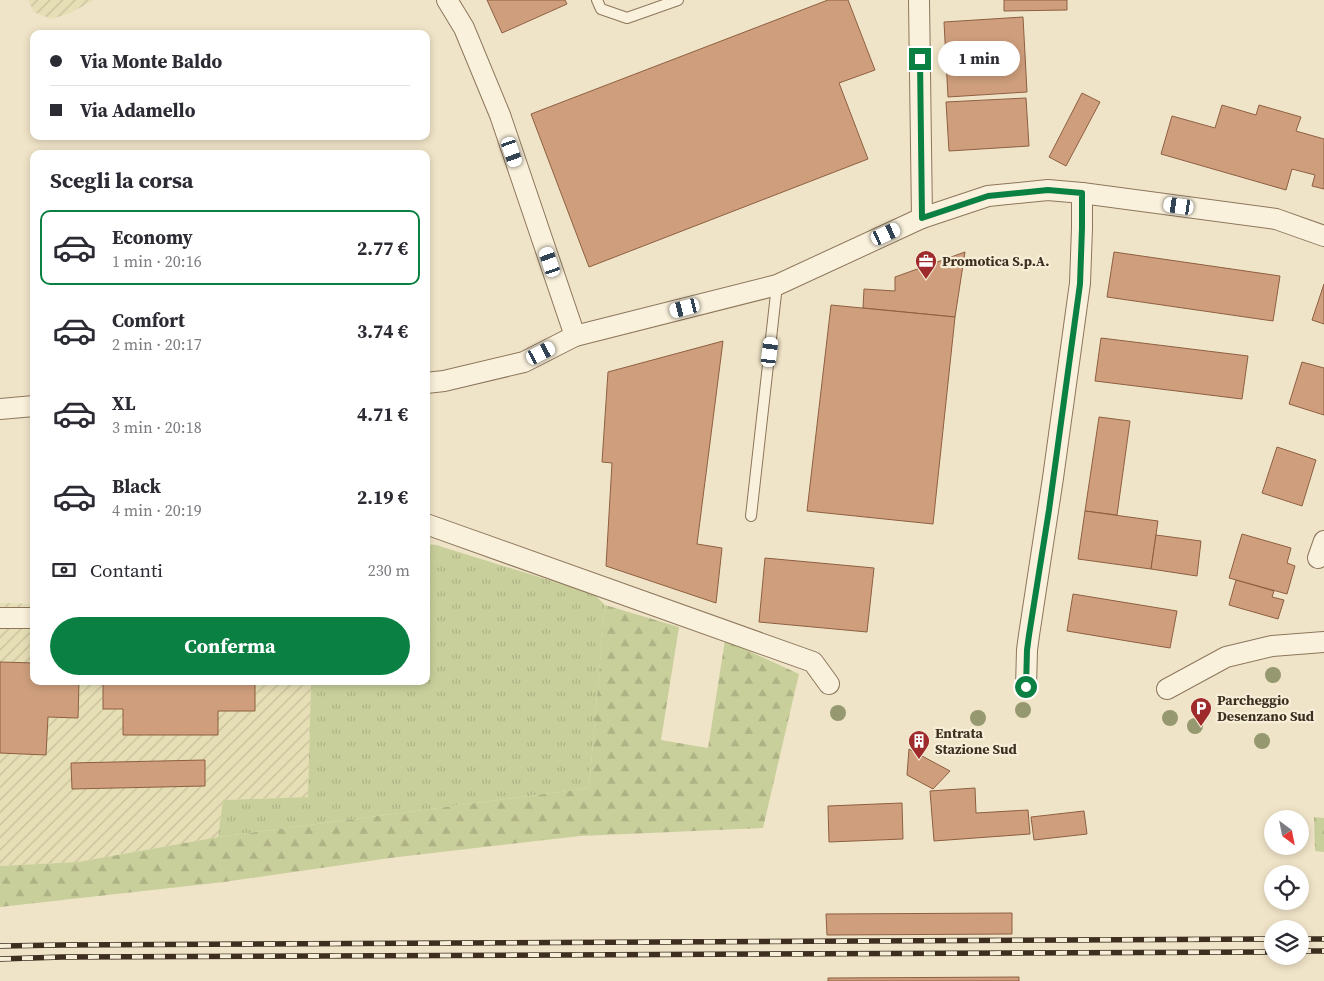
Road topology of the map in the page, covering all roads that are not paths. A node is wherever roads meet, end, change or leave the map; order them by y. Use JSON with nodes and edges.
{"nodes":[{"id":1,"x":447,"y":0,"type":"edge"},
{"id":2,"x":597,"y":0,"type":"edge"},
{"id":3,"x":678,"y":0,"type":"edge"},
{"id":4,"x":919,"y":0,"type":"edge"},
{"id":5,"x":1082,"y":193,"type":"junction"},
{"id":6,"x":922,"y":218,"type":"junction"},
{"id":7,"x":1324,"y":236,"type":"edge"},
{"id":8,"x":777,"y":285,"type":"junction"},
{"id":9,"x":575,"y":336,"type":"junction"},
{"id":10,"x":430,"y":383,"type":"edge"},
{"id":11,"x":30,"y":406,"type":"edge"},
{"id":12,"x":0,"y":409,"type":"edge"},
{"id":13,"x":751,"y":516,"type":"dead end"},
{"id":14,"x":430,"y":525,"type":"edge"},
{"id":15,"x":0,"y":618,"type":"edge"},
{"id":16,"x":30,"y":618,"type":"edge"},
{"id":17,"x":1324,"y":642,"type":"edge"},
{"id":18,"x":829,"y":684,"type":"dead end"},
{"id":19,"x":1026,"y":687,"type":"dead end"},
{"id":20,"x":1167,"y":689,"type":"dead end"}],
"edges":[{"from":1,"to":9,"type":"street"},
{"from":2,"to":3,"type":"lane"},
{"from":4,"to":6,"type":"street"},
{"from":5,"to":6,"type":"street"},
{"from":5,"to":7,"type":"street"},
{"from":5,"to":19,"type":"street"},
{"from":6,"to":8,"type":"street"},
{"from":8,"to":9,"type":"street"},
{"from":8,"to":13,"type":"lane"},
{"from":9,"to":10,"type":"street"},
{"from":11,"to":12,"type":"street"},
{"from":14,"to":18,"type":"street"},
{"from":15,"to":16,"type":"street"},
{"from":17,"to":20,"type":"street"}]}
